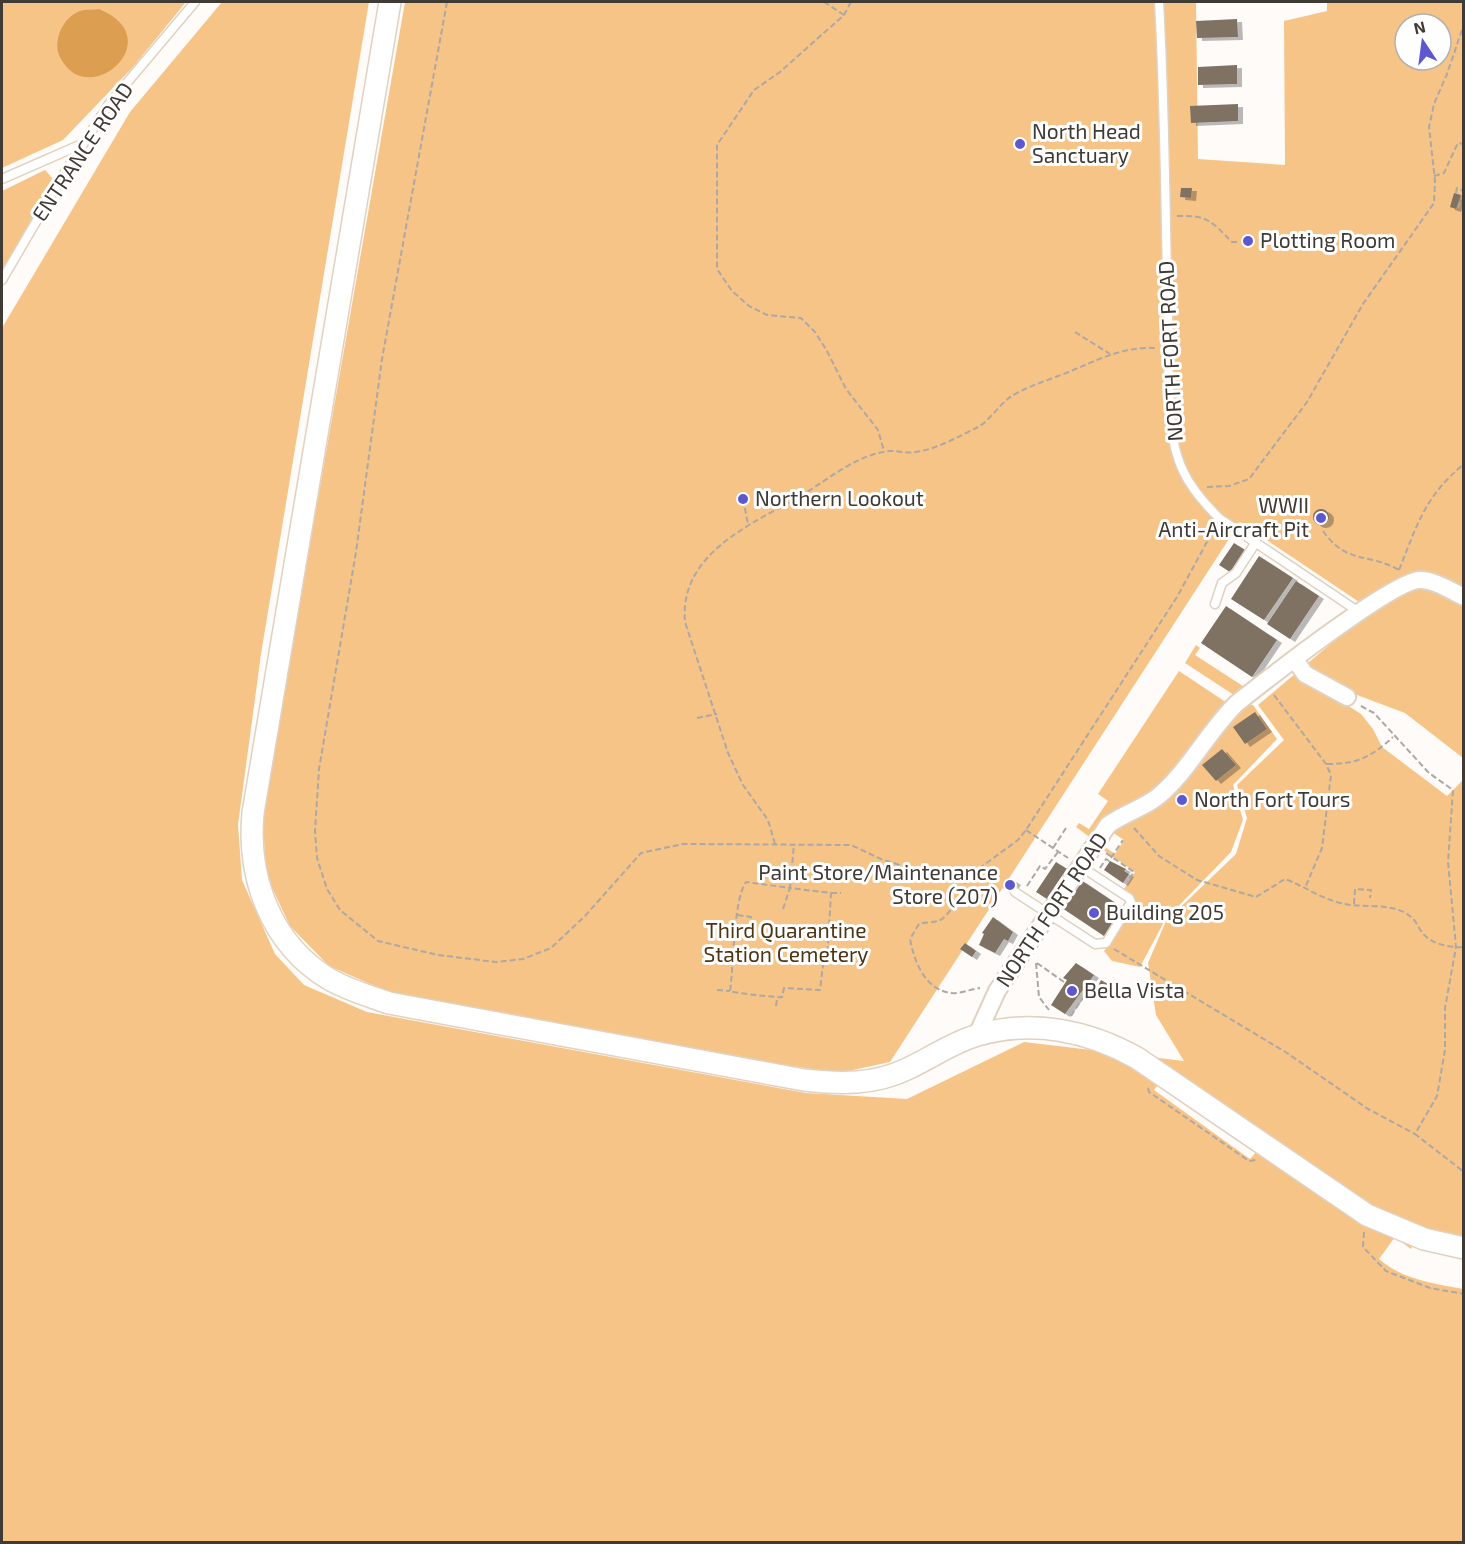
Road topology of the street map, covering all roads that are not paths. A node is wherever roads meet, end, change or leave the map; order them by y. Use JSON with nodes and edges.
{"nodes":[{"id":1,"x":195,"y":2,"type":"edge"},
{"id":2,"x":390,"y":2,"type":"edge"},
{"id":3,"x":1159,"y":2,"type":"edge"},
{"id":4,"x":83,"y":144,"type":"junction"},
{"id":5,"x":2,"y":179,"type":"edge"},
{"id":6,"x":2,"y":280,"type":"edge"},
{"id":7,"x":1256,"y":542,"type":"junction"},
{"id":8,"x":1464,"y":597,"type":"edge"},
{"id":9,"x":1215,"y":604,"type":"dead end"},
{"id":10,"x":1359,"y":612,"type":"junction"},
{"id":11,"x":1295,"y":660,"type":"junction"},
{"id":12,"x":1347,"y":697,"type":"road end"},
{"id":13,"x":1080,"y":866,"type":"junction"},
{"id":14,"x":1018,"y":894,"type":"road end"},
{"id":15,"x":1048,"y":914,"type":"junction"},
{"id":16,"x":977,"y":1035,"type":"junction"},
{"id":17,"x":1464,"y":1248,"type":"edge"}],
"edges":[{"from":1,"to":4,"type":"lane","name":"ENTRANCE ROAD"},
{"from":2,"to":16,"type":"street"},
{"from":3,"to":7,"type":"lane","name":"NORTH FORT ROAD"},
{"from":4,"to":5,"type":"lane"},
{"from":4,"to":6,"type":"lane","name":"ENTRANCE ROAD"},
{"from":7,"to":9,"type":"lane"},
{"from":7,"to":10,"type":"lane","name":"NORTH FORT ROAD"},
{"from":8,"to":10,"type":"street","name":"NORTH FORT ROAD"},
{"from":10,"to":11,"type":"street","name":"NORTH FORT ROAD"},
{"from":11,"to":12,"type":"street"},
{"from":11,"to":13,"type":"street","name":"NORTH FORT ROAD"},
{"from":13,"to":15,"type":"street","name":"NORTH FORT ROAD"},
{"from":13,"to":15,"type":"lane"},
{"from":14,"to":15,"type":"lane"},
{"from":15,"to":16,"type":"street","name":"NORTH FORT ROAD"},
{"from":16,"to":17,"type":"street"}]}
